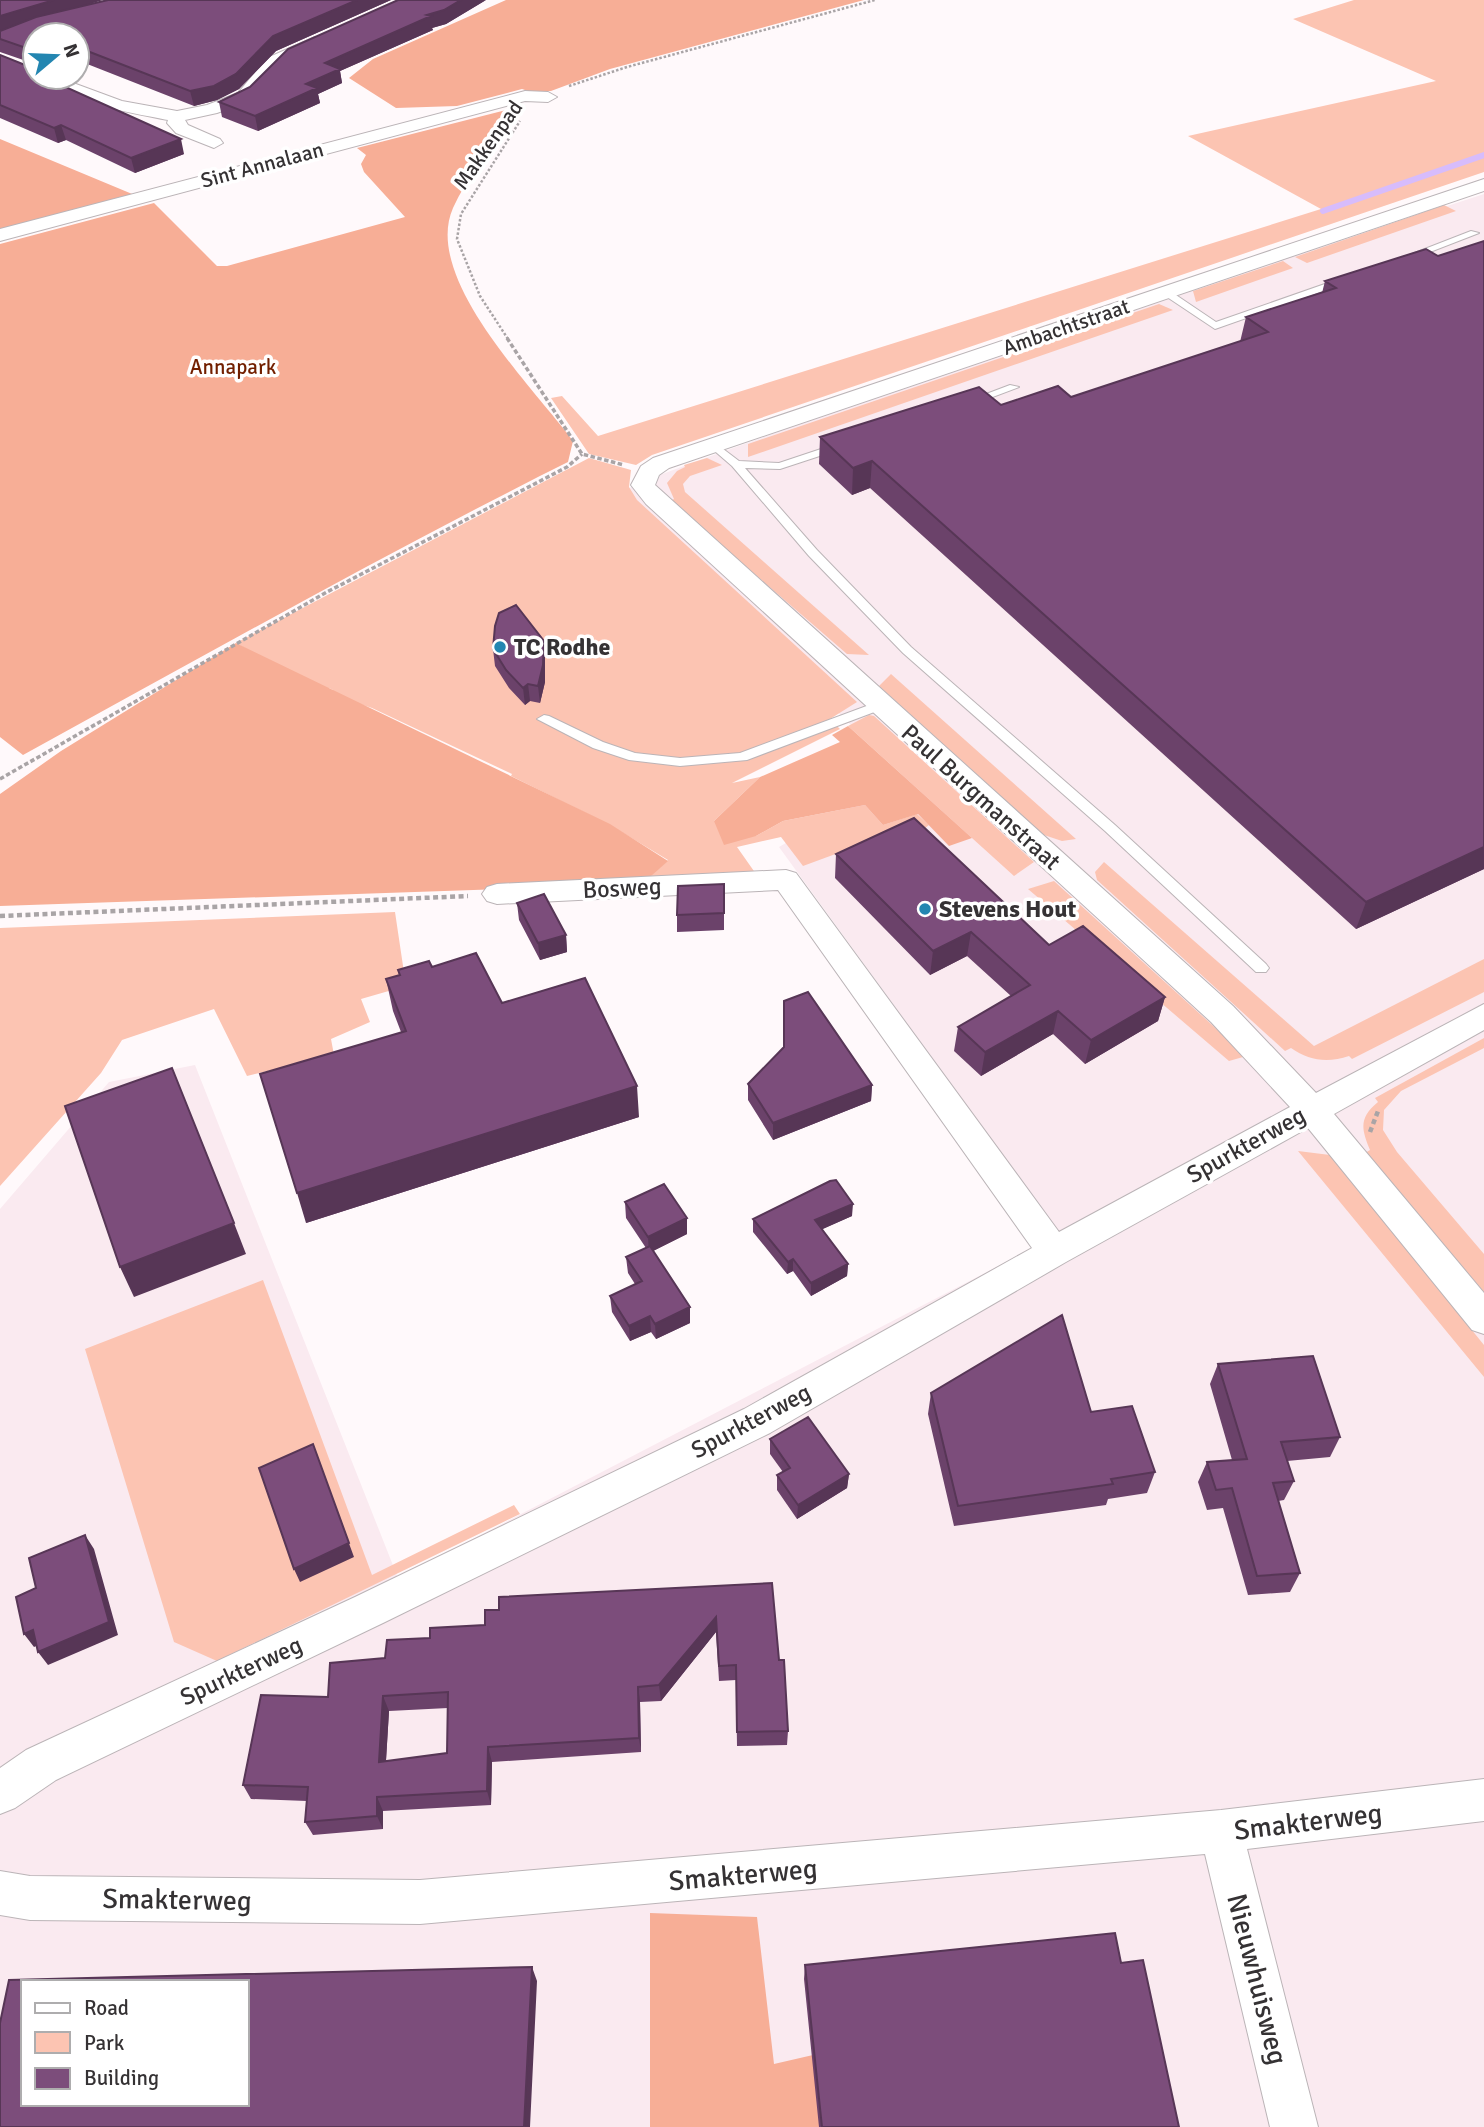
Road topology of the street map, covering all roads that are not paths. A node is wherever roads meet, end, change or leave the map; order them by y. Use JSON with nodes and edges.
{"nodes":[{"id":1,"x":337,"y":33,"type":"edge"},
{"id":2,"x":76,"y":91,"type":"edge"},
{"id":3,"x":548,"y":97,"type":"road end"},
{"id":4,"x":177,"y":116,"type":"junction"},
{"id":5,"x":214,"y":143,"type":"dead end"},
{"id":6,"x":1484,"y":185,"type":"edge"},
{"id":7,"x":1475,"y":233,"type":"dead end"},
{"id":8,"x":0,"y":236,"type":"edge"},
{"id":9,"x":1397,"y":261,"type":"edge"},
{"id":10,"x":1358,"y":275,"type":"edge"},
{"id":11,"x":1166,"y":293,"type":"junction"},
{"id":12,"x":1014,"y":387,"type":"dead end"},
{"id":13,"x":962,"y":404,"type":"edge"},
{"id":14,"x":858,"y":440,"type":"edge"},
{"id":15,"x":715,"y":445,"type":"junction"},
{"id":16,"x":737,"y":464,"type":"junction"},
{"id":17,"x":649,"y":471,"type":"joint"},
{"id":18,"x":880,"y":705,"type":"junction"},
{"id":19,"x":544,"y":719,"type":"dead end"},
{"id":20,"x":497,"y":894,"type":"road end"},
{"id":21,"x":1261,"y":968,"type":"dead end"},
{"id":22,"x":1484,"y":1016,"type":"edge"},
{"id":23,"x":1311,"y":1109,"type":"junction"},
{"id":24,"x":1054,"y":1252,"type":"junction"},
{"id":25,"x":1484,"y":1320,"type":"edge"},
{"id":26,"x":0,"y":1793,"type":"edge"},
{"id":27,"x":1484,"y":1800,"type":"edge"},
{"id":28,"x":1221,"y":1831,"type":"junction"},
{"id":29,"x":0,"y":1893,"type":"edge"},
{"id":30,"x":1294,"y":2127,"type":"edge"}],
"edges":[{"from":1,"to":4,"type":"street"},
{"from":2,"to":4,"type":"street"},
{"from":3,"to":8,"type":"street","name":"Sint Annalaan"},
{"from":4,"to":5,"type":"street"},
{"from":6,"to":11,"type":"street","name":"Ambachtstraat"},
{"from":7,"to":9,"type":"lane"},
{"from":10,"to":11,"type":"lane"},
{"from":11,"to":15,"type":"street","name":"Ambachtstraat"},
{"from":12,"to":13,"type":"lane"},
{"from":14,"to":16,"type":"lane"},
{"from":15,"to":16,"type":"lane"},
{"from":15,"to":17,"type":"street","name":"Ambachtstraat"},
{"from":16,"to":21,"type":"lane"},
{"from":17,"to":18,"type":"street","name":"Paul Burgmanstraat"},
{"from":18,"to":19,"type":"lane"},
{"from":18,"to":23,"type":"street","name":"Paul Burgmanstraat"},
{"from":20,"to":24,"type":"street","name":"Bosweg"},
{"from":22,"to":23,"type":"street","name":"Spurkterweg"},
{"from":23,"to":24,"type":"street","name":"Spurkterweg"},
{"from":23,"to":25,"type":"street","name":"Paul Burgmanstraat"},
{"from":24,"to":26,"type":"street","name":"Spurkterweg"},
{"from":27,"to":28,"type":"street","name":"Smakterweg"},
{"from":28,"to":29,"type":"street","name":"Smakterweg"},
{"from":28,"to":30,"type":"street","name":"Nieuwhuisweg"}]}
